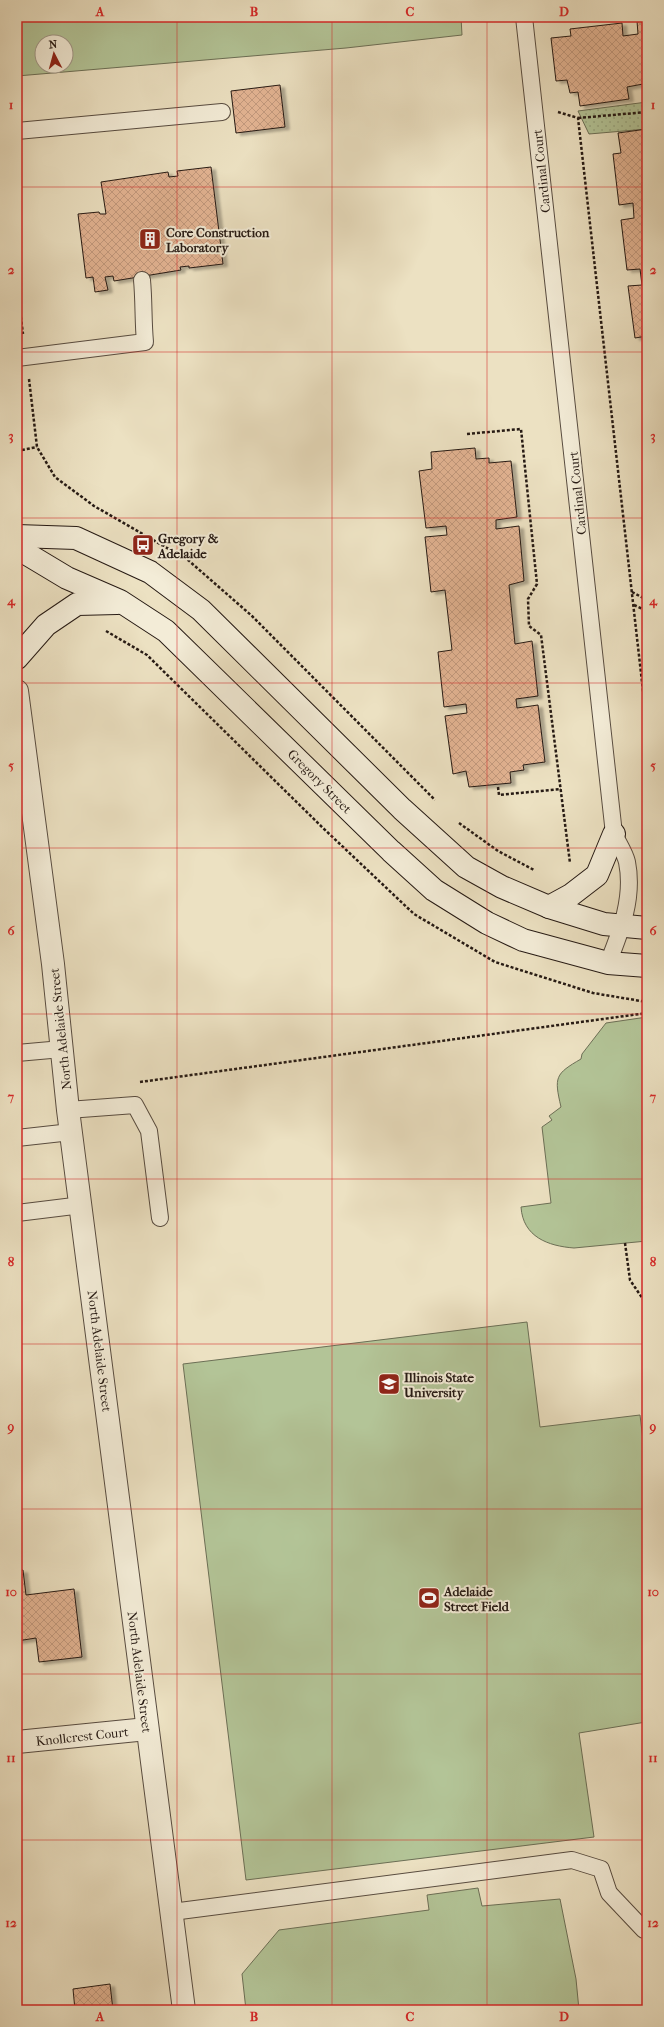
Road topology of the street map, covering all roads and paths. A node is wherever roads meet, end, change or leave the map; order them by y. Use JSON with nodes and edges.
{"nodes":[{"id":1,"x":524,"y":17,"type":"edge"},
{"id":2,"x":554,"y":111,"type":"dead end"},
{"id":3,"x":222,"y":112,"type":"dead end"},
{"id":4,"x":647,"y":112,"type":"edge"},
{"id":5,"x":578,"y":118,"type":"junction"},
{"id":6,"x":17,"y":131,"type":"edge"},
{"id":7,"x":142,"y":280,"type":"dead end"},
{"id":8,"x":17,"y":287,"type":"edge"},
{"id":9,"x":22,"y":358,"type":"edge"},
{"id":10,"x":467,"y":434,"type":"dead end"},
{"id":11,"x":37,"y":447,"type":"junction"},
{"id":12,"x":17,"y":451,"type":"edge"},
{"id":13,"x":17,"y":536,"type":"edge"},
{"id":14,"x":17,"y":548,"type":"edge"},
{"id":15,"x":632,"y":592,"type":"junction"},
{"id":16,"x":647,"y":600,"type":"edge"},
{"id":17,"x":124,"y":603,"type":"junction"},
{"id":18,"x":633,"y":605,"type":"junction"},
{"id":19,"x":647,"y":611,"type":"edge"},
{"id":20,"x":100,"y":627,"type":"dead end"},
{"id":21,"x":147,"y":655,"type":"dead end"},
{"id":22,"x":17,"y":658,"type":"edge"},
{"id":23,"x":17,"y":691,"type":"edge"},
{"id":24,"x":646,"y":703,"type":"edge"},
{"id":25,"x":647,"y":726,"type":"edge"},
{"id":26,"x":498,"y":787,"type":"dead end"},
{"id":27,"x":561,"y":789,"type":"junction"},
{"id":28,"x":440,"y":806,"type":"dead end"},
{"id":29,"x":457,"y":821,"type":"dead end"},
{"id":30,"x":614,"y":834,"type":"junction"},
{"id":31,"x":571,"y":869,"type":"dead end"},
{"id":32,"x":539,"y":872,"type":"dead end"},
{"id":33,"x":549,"y":907,"type":"junction"},
{"id":34,"x":622,"y":926,"type":"junction"},
{"id":35,"x":647,"y":928,"type":"edge"},
{"id":36,"x":608,"y":964,"type":"junction"},
{"id":37,"x":647,"y":966,"type":"edge"},
{"id":38,"x":647,"y":1014,"type":"edge"},
{"id":39,"x":62,"y":1049,"type":"junction"},
{"id":40,"x":17,"y":1053,"type":"edge"},
{"id":41,"x":134,"y":1083,"type":"dead end"},
{"id":42,"x":68,"y":1110,"type":"junction"},
{"id":43,"x":71,"y":1132,"type":"junction"},
{"id":44,"x":17,"y":1138,"type":"edge"},
{"id":45,"x":82,"y":1205,"type":"junction"},
{"id":46,"x":17,"y":1213,"type":"edge"},
{"id":47,"x":160,"y":1218,"type":"dead end"},
{"id":48,"x":625,"y":1243,"type":"dead end"},
{"id":49,"x":647,"y":1305,"type":"edge"},
{"id":50,"x":147,"y":1729,"type":"junction"},
{"id":51,"x":17,"y":1742,"type":"edge"},
{"id":52,"x":172,"y":1912,"type":"junction"},
{"id":53,"x":644,"y":1930,"type":"dead end"},
{"id":54,"x":184,"y":2010,"type":"edge"}],
"edges":[{"from":1,"to":30,"type":"lane","name":"Cardinal Court"},
{"from":2,"to":5,"type":"path"},
{"from":3,"to":6,"type":"lane"},
{"from":4,"to":5,"type":"path"},
{"from":5,"to":15,"type":"path"},
{"from":7,"to":9,"type":"lane"},
{"from":8,"to":9,"type":"path"},
{"from":9,"to":11,"type":"path"},
{"from":10,"to":27,"type":"path"},
{"from":11,"to":12,"type":"path"},
{"from":11,"to":28,"type":"path"},
{"from":13,"to":33,"type":"main road"},
{"from":14,"to":17,"type":"main road","name":"Gregory Street"},
{"from":15,"to":16,"type":"path"},
{"from":15,"to":18,"type":"path"},
{"from":17,"to":22,"type":"main road"},
{"from":17,"to":36,"type":"main road","name":"Gregory Street"},
{"from":18,"to":19,"type":"path"},
{"from":18,"to":24,"type":"path"},
{"from":20,"to":21,"type":"path"},
{"from":23,"to":39,"type":"main road","name":"North Adelaide Street"},
{"from":24,"to":25,"type":"path"},
{"from":26,"to":27,"type":"path"},
{"from":27,"to":31,"type":"path"},
{"from":29,"to":32,"type":"path"},
{"from":30,"to":33,"type":"main road"},
{"from":30,"to":34,"type":"lane","name":"Cardinal Court"},
{"from":33,"to":34,"type":"main road"},
{"from":34,"to":35,"type":"main road"},
{"from":34,"to":36,"type":"lane","name":"Cardinal Court"},
{"from":36,"to":37,"type":"main road","name":"Gregory Street"},
{"from":38,"to":41,"type":"path"},
{"from":39,"to":40,"type":"lane"},
{"from":39,"to":42,"type":"main road","name":"North Adelaide Street"},
{"from":42,"to":43,"type":"main road","name":"North Adelaide Street"},
{"from":42,"to":47,"type":"lane"},
{"from":43,"to":44,"type":"lane"},
{"from":43,"to":45,"type":"main road","name":"North Adelaide Street"},
{"from":45,"to":46,"type":"lane"},
{"from":45,"to":50,"type":"main road","name":"North Adelaide Street"},
{"from":48,"to":49,"type":"path"},
{"from":50,"to":51,"type":"main road","name":"Knollcrest Court"},
{"from":50,"to":52,"type":"main road","name":"North Adelaide Street"},
{"from":52,"to":53,"type":"lane"},
{"from":52,"to":54,"type":"main road","name":"North Adelaide Street"}]}
